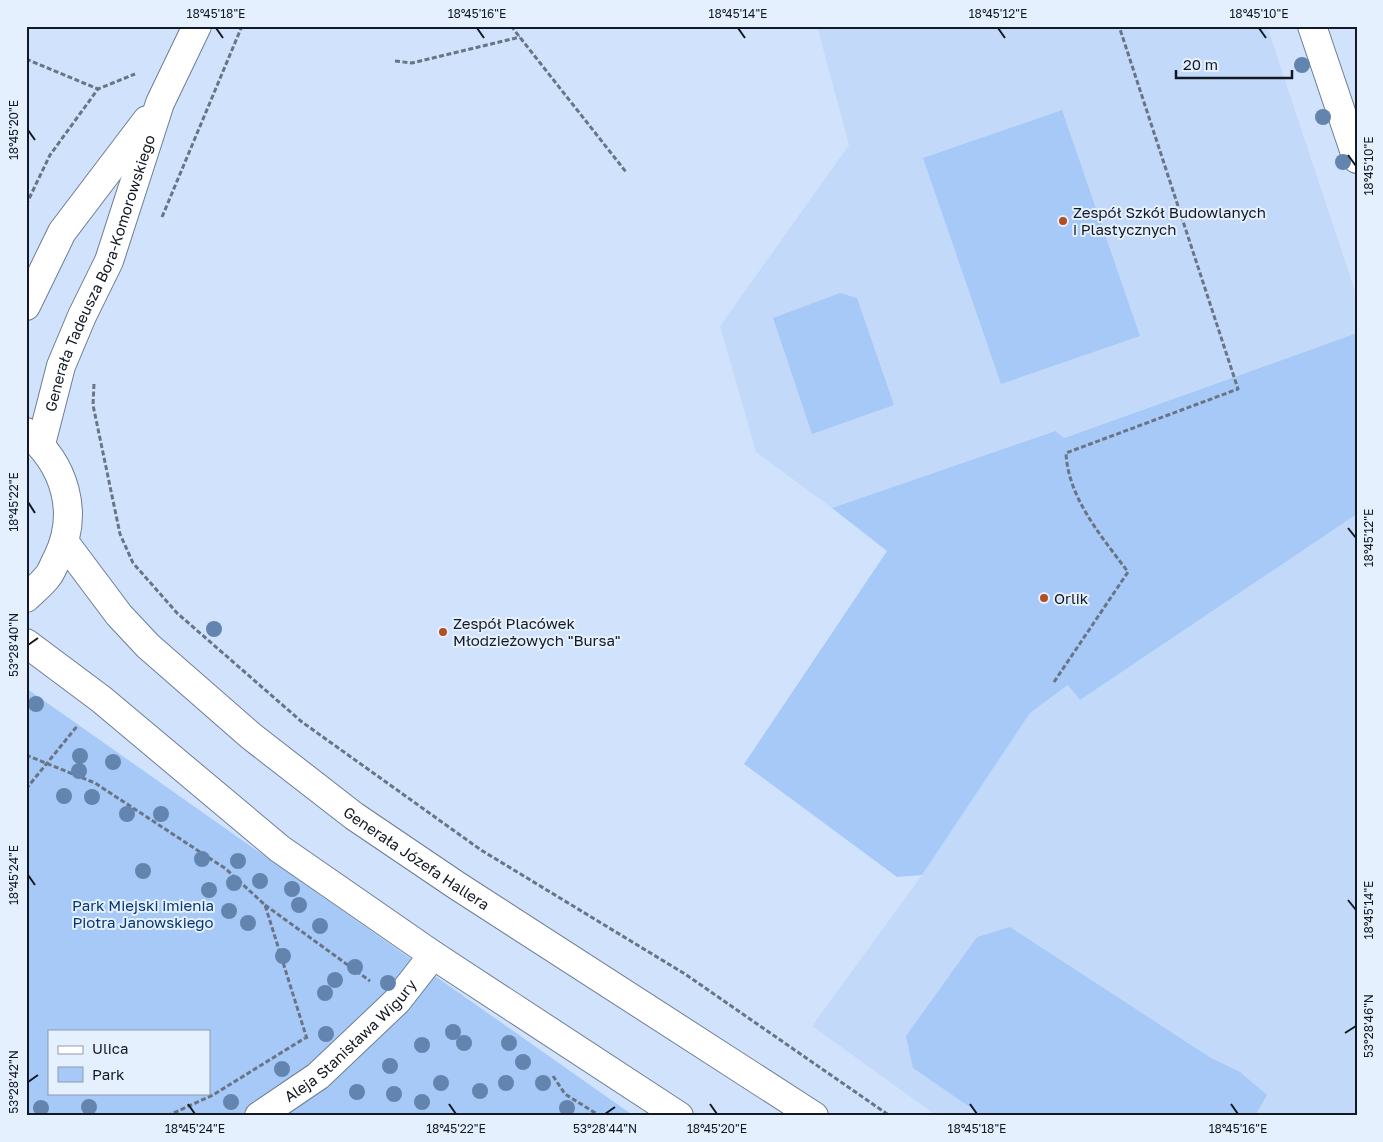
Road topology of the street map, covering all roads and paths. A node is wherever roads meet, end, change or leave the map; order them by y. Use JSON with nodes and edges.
{"nodes":[{"id":1,"x":197,"y":26,"type":"edge"},
{"id":2,"x":242,"y":26,"type":"edge"},
{"id":3,"x":512,"y":26,"type":"edge"},
{"id":4,"x":1119,"y":26,"type":"edge"},
{"id":5,"x":1312,"y":26,"type":"edge"},
{"id":6,"x":520,"y":37,"type":"junction"},
{"id":7,"x":184,"y":54,"type":"junction"},
{"id":8,"x":26,"y":59,"type":"edge"},
{"id":9,"x":395,"y":61,"type":"dead end"},
{"id":10,"x":98,"y":89,"type":"junction"},
{"id":11,"x":160,"y":103,"type":"junction"},
{"id":12,"x":1357,"y":159,"type":"edge"},
{"id":13,"x":626,"y":172,"type":"dead end"},
{"id":14,"x":26,"y":205,"type":"edge"},
{"id":15,"x":161,"y":218,"type":"dead end"},
{"id":16,"x":26,"y":306,"type":"edge"},
{"id":17,"x":94,"y":379,"type":"dead end"},
{"id":18,"x":34,"y":438,"type":"edge"},
{"id":19,"x":65,"y":544,"type":"junction"},
{"id":20,"x":26,"y":598,"type":"edge"},
{"id":21,"x":26,"y":643,"type":"edge"},
{"id":22,"x":1054,"y":682,"type":"dead end"},
{"id":23,"x":83,"y":719,"type":"dead end"},
{"id":24,"x":26,"y":755,"type":"edge"},
{"id":25,"x":47,"y":763,"type":"junction"},
{"id":26,"x":26,"y":789,"type":"edge"},
{"id":27,"x":265,"y":905,"type":"junction"},
{"id":28,"x":433,"y":955,"type":"junction"},
{"id":29,"x":397,"y":1001,"type":"junction"},
{"id":30,"x":306,"y":1038,"type":"junction"},
{"id":31,"x":318,"y":1076,"type":"junction"},
{"id":32,"x":167,"y":1116,"type":"edge"},
{"id":33,"x":259,"y":1116,"type":"edge"},
{"id":34,"x":678,"y":1116,"type":"edge"},
{"id":35,"x":814,"y":1116,"type":"edge"},
{"id":36,"x":890,"y":1116,"type":"edge"}],
"edges":[{"from":1,"to":7,"type":"main road","name":"Generała Tadeusza Bora-Komorowskiego"},
{"from":2,"to":15,"type":"path"},
{"from":3,"to":6,"type":"path"},
{"from":4,"to":22,"type":"path"},
{"from":5,"to":12,"type":"main road"},
{"from":6,"to":9,"type":"path"},
{"from":6,"to":13,"type":"path"},
{"from":7,"to":10,"type":"path"},
{"from":7,"to":11,"type":"main road","name":"Generała Tadeusza Bora-Komorowskiego"},
{"from":8,"to":10,"type":"path"},
{"from":10,"to":14,"type":"path"},
{"from":11,"to":16,"type":"main road","name":"Generała Tadeusza Bora-Komorowskiego"},
{"from":11,"to":18,"type":"main road","name":"Generała Tadeusza Bora-Komorowskiego"},
{"from":17,"to":36,"type":"path"},
{"from":18,"to":19,"type":"main road"},
{"from":19,"to":20,"type":"main road"},
{"from":19,"to":35,"type":"main road","name":"Generała Józefa Hallera"},
{"from":21,"to":28,"type":"main road"},
{"from":23,"to":25,"type":"path"},
{"from":24,"to":25,"type":"path"},
{"from":25,"to":26,"type":"path"},
{"from":25,"to":27,"type":"path"},
{"from":27,"to":29,"type":"path"},
{"from":27,"to":30,"type":"path"},
{"from":28,"to":29,"type":"main road","name":"Aleja Stanisława Wigury"},
{"from":28,"to":34,"type":"main road"},
{"from":29,"to":31,"type":"main road","name":"Aleja Stanisława Wigury"},
{"from":30,"to":31,"type":"path"},
{"from":30,"to":32,"type":"path"},
{"from":31,"to":33,"type":"main road","name":"Aleja Stanisława Wigury"}]}
